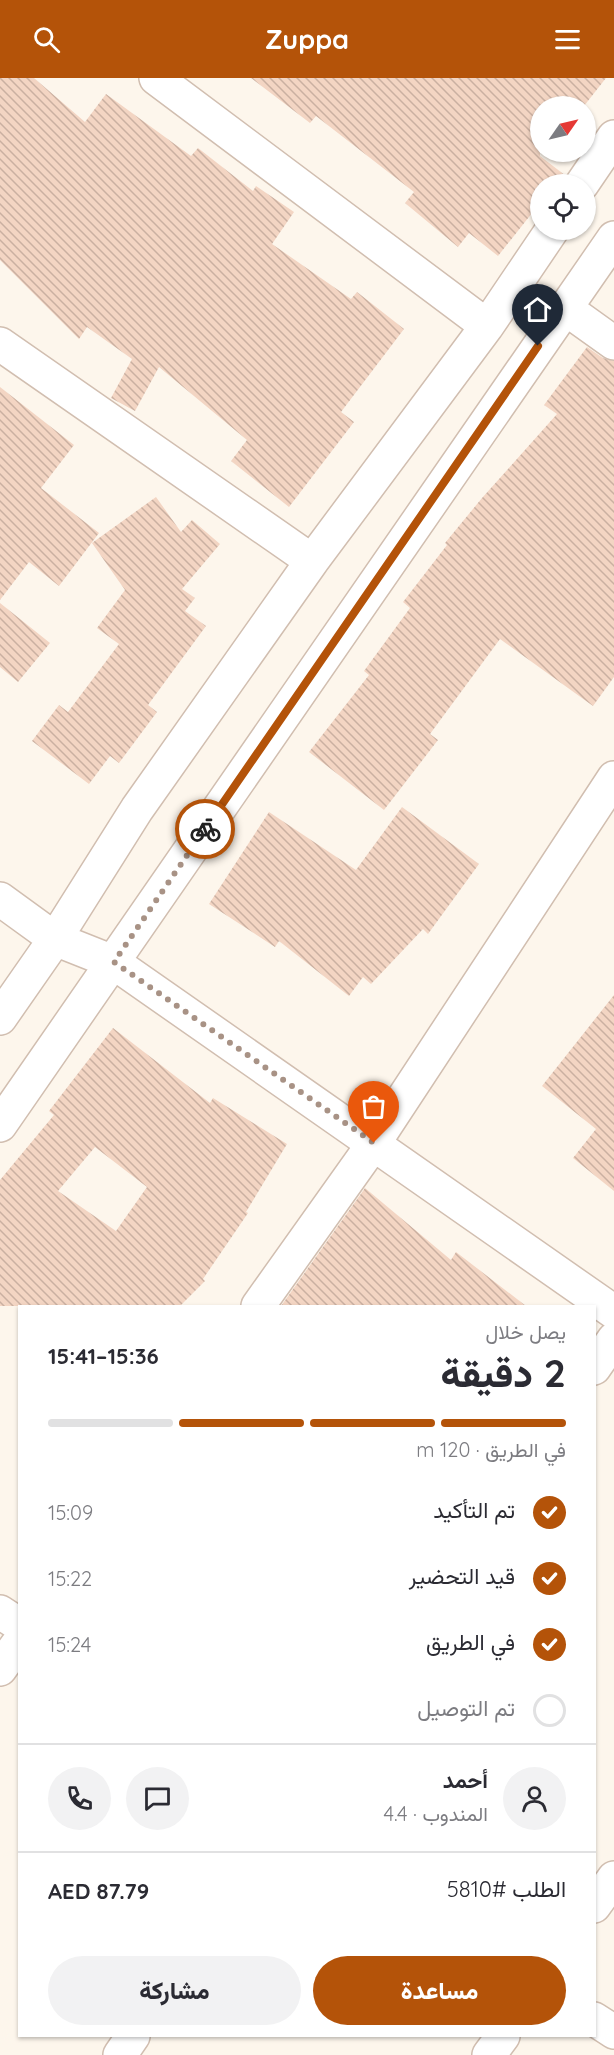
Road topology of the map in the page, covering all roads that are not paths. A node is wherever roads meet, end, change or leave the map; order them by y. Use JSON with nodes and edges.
{"nodes":[{"id":1,"x":156,"y":78,"type":"edge"},
{"id":2,"x":614,"y":137,"type":"edge"},
{"id":3,"x":589,"y":174,"type":"edge"},
{"id":4,"x":614,"y":238,"type":"edge"},
{"id":5,"x":545,"y":240,"type":"edge"},
{"id":6,"x":565,"y":308,"type":"junction"},
{"id":7,"x":486,"y":326,"type":"junction"},
{"id":8,"x":614,"y":343,"type":"edge"},
{"id":9,"x":0,"y":344,"type":"edge"},
{"id":10,"x":312,"y":561,"type":"junction"},
{"id":11,"x":614,"y":778,"type":"edge"},
{"id":12,"x":0,"y":899,"type":"edge"},
{"id":13,"x":55,"y":939,"type":"junction"},
{"id":14,"x":114,"y":962,"type":"junction"},
{"id":15,"x":0,"y":1018,"type":"edge"},
{"id":16,"x":0,"y":1125,"type":"edge"},
{"id":17,"x":374,"y":1143,"type":"junction"},
{"id":18,"x":259,"y":1305,"type":"edge"},
{"id":19,"x":614,"y":1312,"type":"edge"},
{"id":20,"x":614,"y":1339,"type":"edge"},
{"id":21,"x":596,"y":1365,"type":"edge"},
{"id":22,"x":0,"y":1612,"type":"edge"},
{"id":23,"x":18,"y":1624,"type":"edge"},
{"id":24,"x":18,"y":1644,"type":"edge"},
{"id":25,"x":0,"y":1669,"type":"edge"},
{"id":26,"x":614,"y":1878,"type":"edge"},
{"id":27,"x":596,"y":1903,"type":"edge"},
{"id":28,"x":596,"y":2020,"type":"edge"},
{"id":29,"x":614,"y":2032,"type":"edge"},
{"id":30,"x":132,"y":2037,"type":"edge"},
{"id":31,"x":502,"y":2037,"type":"edge"},
{"id":32,"x":120,"y":2055,"type":"edge"},
{"id":33,"x":489,"y":2055,"type":"edge"}],
"edges":[{"from":1,"to":7,"type":"street"},
{"from":2,"to":3,"type":"street"},
{"from":4,"to":6,"type":"street"},
{"from":5,"to":7,"type":"street"},
{"from":6,"to":8,"type":"street"},
{"from":6,"to":14,"type":"street"},
{"from":7,"to":10,"type":"street"},
{"from":9,"to":10,"type":"street"},
{"from":10,"to":13,"type":"street"},
{"from":11,"to":17,"type":"street"},
{"from":12,"to":13,"type":"street"},
{"from":13,"to":14,"type":"street"},
{"from":13,"to":15,"type":"street"},
{"from":14,"to":16,"type":"street"},
{"from":14,"to":17,"type":"street"},
{"from":17,"to":18,"type":"street"},
{"from":17,"to":19,"type":"street"},
{"from":20,"to":21,"type":"street"},
{"from":22,"to":23,"type":"street"},
{"from":24,"to":25,"type":"street"},
{"from":26,"to":27,"type":"street"},
{"from":28,"to":29,"type":"street"},
{"from":30,"to":32,"type":"street"},
{"from":31,"to":33,"type":"street"}]}
